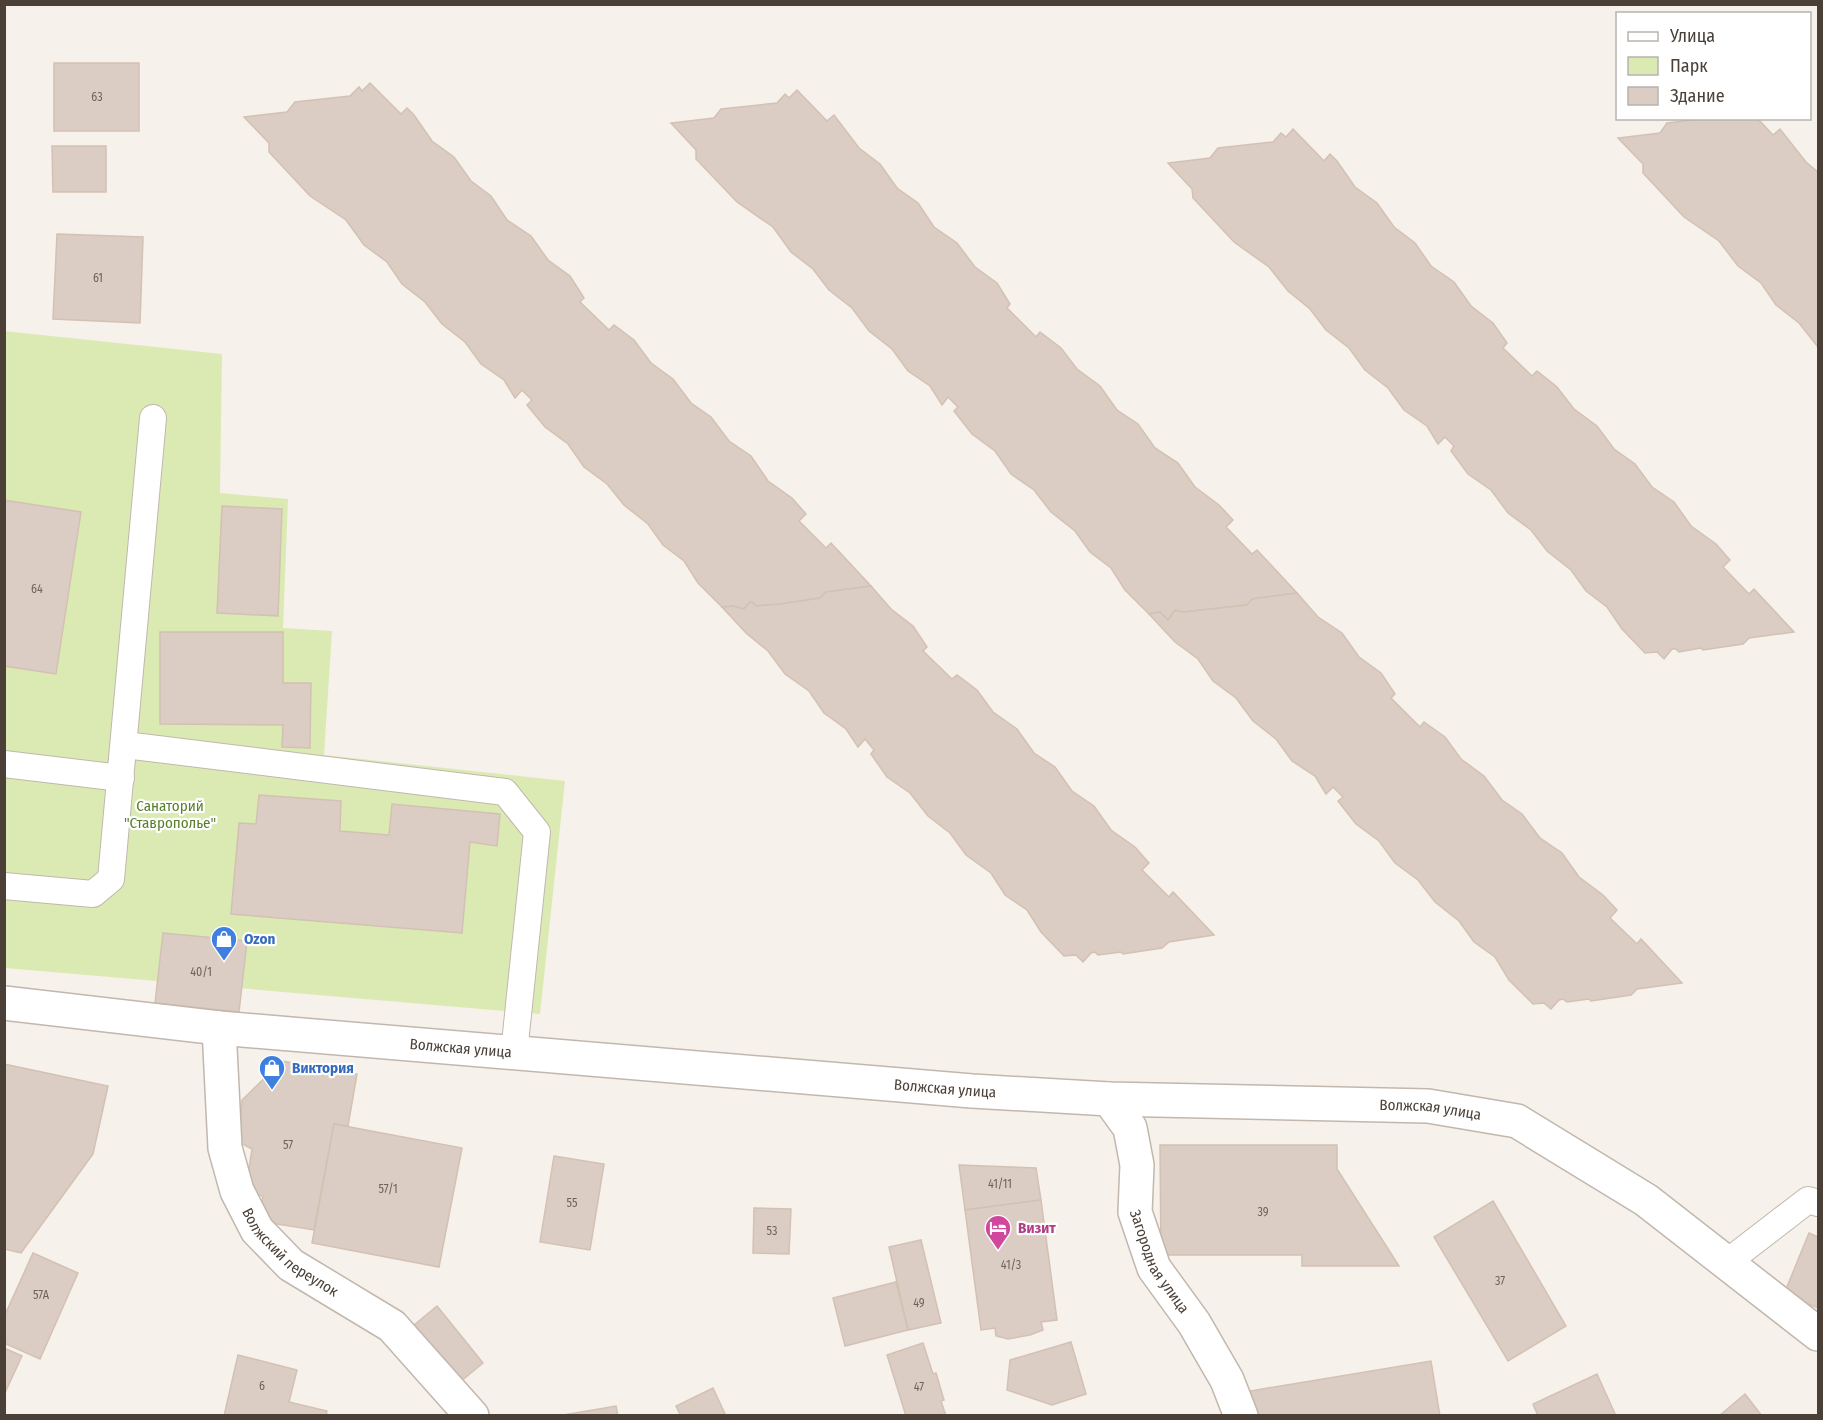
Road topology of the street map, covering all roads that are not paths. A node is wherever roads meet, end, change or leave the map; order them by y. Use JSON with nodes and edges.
{"nodes":[{"id":1,"x":153,"y":418,"type":"dead end"},
{"id":2,"x":125,"y":746,"type":"junction"},
{"id":3,"x":4,"y":764,"type":"edge"},
{"id":4,"x":122,"y":778,"type":"junction"},
{"id":5,"x":4,"y":886,"type":"edge"},
{"id":6,"x":4,"y":1003,"type":"edge"},
{"id":7,"x":219,"y":1028,"type":"junction"},
{"id":8,"x":514,"y":1053,"type":"junction"},
{"id":9,"x":1109,"y":1099,"type":"junction"},
{"id":10,"x":1818,"y":1203,"type":"edge"},
{"id":11,"x":1726,"y":1263,"type":"junction"},
{"id":12,"x":1818,"y":1334,"type":"edge"},
{"id":13,"x":472,"y":1416,"type":"edge"},
{"id":14,"x":1241,"y":1416,"type":"edge"}],
"edges":[{"from":1,"to":2,"type":"lane"},
{"from":2,"to":4,"type":"lane"},
{"from":2,"to":8,"type":"lane"},
{"from":3,"to":4,"type":"lane"},
{"from":4,"to":5,"type":"lane"},
{"from":6,"to":7,"type":"street","name":"Волжская улица"},
{"from":7,"to":8,"type":"street","name":"Волжская улица"},
{"from":7,"to":13,"type":"street","name":"Волжский переулок"},
{"from":8,"to":9,"type":"street","name":"Волжская улица"},
{"from":9,"to":11,"type":"street","name":"Волжская улица"},
{"from":9,"to":14,"type":"street","name":"Загородная улица"},
{"from":10,"to":11,"type":"lane"},
{"from":11,"to":12,"type":"street","name":"Волжская улица"}]}
